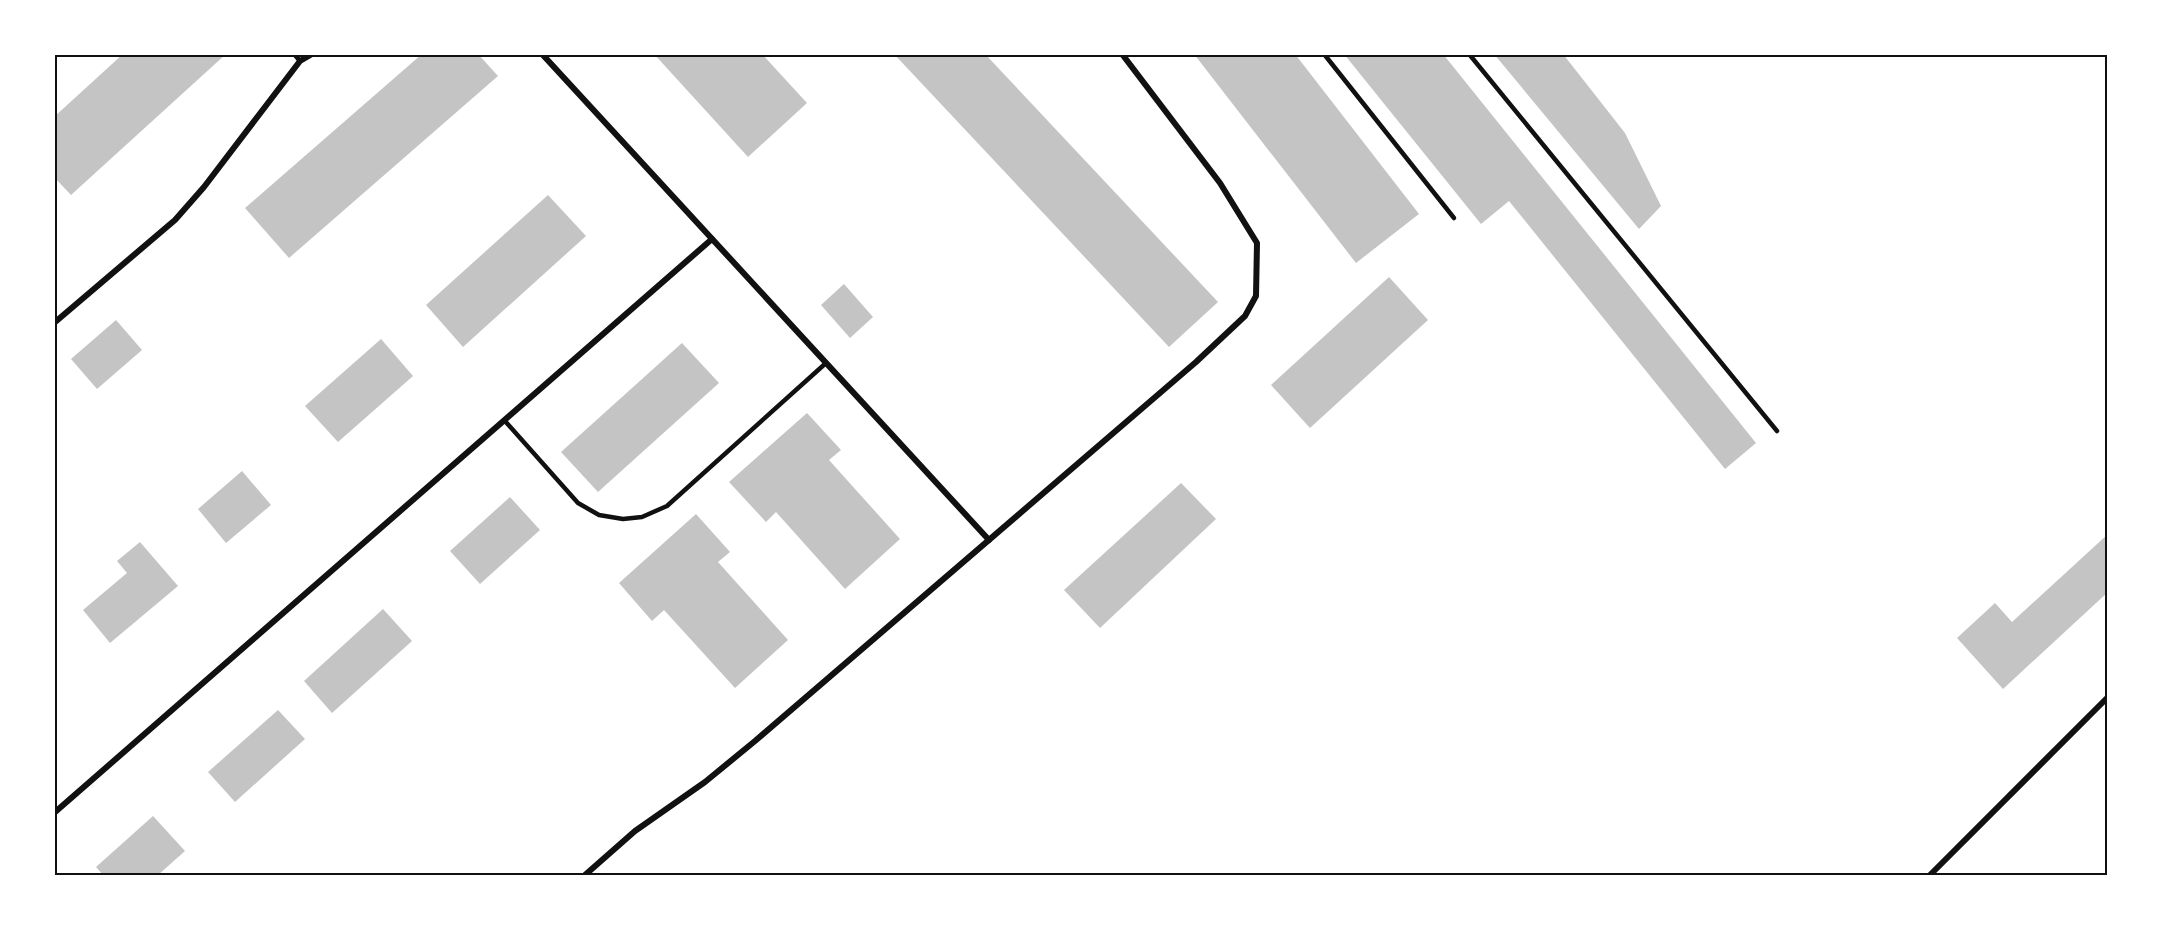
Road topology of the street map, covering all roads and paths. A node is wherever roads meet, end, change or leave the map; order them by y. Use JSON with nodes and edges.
{"nodes":[{"id":1,"x":294,"y":54,"type":"edge"},
{"id":2,"x":312,"y":54,"type":"edge"},
{"id":3,"x":542,"y":54,"type":"edge"},
{"id":4,"x":1122,"y":54,"type":"edge"},
{"id":5,"x":1324,"y":54,"type":"edge"},
{"id":6,"x":1468,"y":54,"type":"edge"},
{"id":7,"x":300,"y":61,"type":"junction"},
{"id":8,"x":1454,"y":218,"type":"dead end"},
{"id":9,"x":712,"y":239,"type":"junction"},
{"id":10,"x":54,"y":323,"type":"edge"},
{"id":11,"x":826,"y":363,"type":"junction"},
{"id":12,"x":504,"y":420,"type":"junction"},
{"id":13,"x":1778,"y":431,"type":"dead end"},
{"id":14,"x":989,"y":540,"type":"junction"},
{"id":15,"x":2108,"y":698,"type":"edge"},
{"id":16,"x":54,"y":813,"type":"edge"},
{"id":17,"x":585,"y":875,"type":"edge"},
{"id":18,"x":1930,"y":875,"type":"edge"}],
"edges":[{"from":1,"to":7,"type":"lane"},
{"from":2,"to":7,"type":"street"},
{"from":3,"to":9,"type":"street"},
{"from":4,"to":14,"type":"street"},
{"from":5,"to":8,"type":"lane"},
{"from":6,"to":13,"type":"lane"},
{"from":7,"to":10,"type":"street"},
{"from":9,"to":11,"type":"street"},
{"from":9,"to":12,"type":"street"},
{"from":11,"to":12,"type":"lane"},
{"from":11,"to":14,"type":"street"},
{"from":12,"to":16,"type":"street"},
{"from":14,"to":17,"type":"street"},
{"from":15,"to":18,"type":"street"}]}
